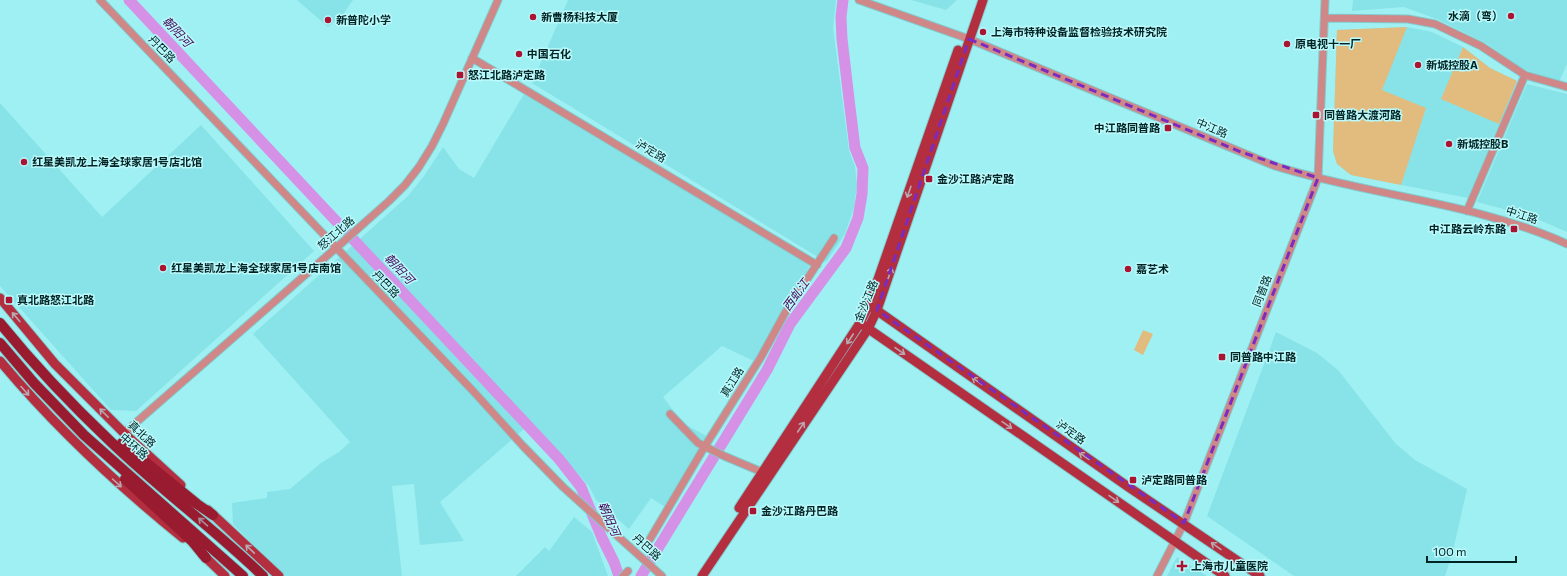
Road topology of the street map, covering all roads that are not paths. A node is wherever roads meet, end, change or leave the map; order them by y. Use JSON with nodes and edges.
{"nodes":[{"id":1,"x":100,"y":0,"type":"edge"},
{"id":2,"x":498,"y":0,"type":"edge"},
{"id":3,"x":859,"y":0,"type":"edge"},
{"id":4,"x":976,"y":0,"type":"edge"},
{"id":5,"x":983,"y":0,"type":"edge"},
{"id":6,"x":1326,"y":0,"type":"edge"},
{"id":7,"x":1325,"y":18,"type":"junction"},
{"id":8,"x":966,"y":38,"type":"junction"},
{"id":9,"x":472,"y":58,"type":"junction"},
{"id":10,"x":1525,"y":75,"type":"junction"},
{"id":11,"x":1567,"y":87,"type":"edge"},
{"id":12,"x":1318,"y":178,"type":"junction"},
{"id":13,"x":1467,"y":211,"type":"junction"},
{"id":14,"x":834,"y":238,"type":"dead end"},
{"id":15,"x":1567,"y":244,"type":"edge"},
{"id":16,"x":336,"y":248,"type":"junction"},
{"id":17,"x":817,"y":265,"type":"junction"},
{"id":18,"x":0,"y":298,"type":"edge"},
{"id":19,"x":873,"y":308,"type":"junction"},
{"id":20,"x":0,"y":323,"type":"edge"},
{"id":21,"x":864,"y":326,"type":"junction"},
{"id":22,"x":0,"y":343,"type":"edge"},
{"id":23,"x":0,"y":361,"type":"edge"},
{"id":24,"x":44,"y":374,"type":"junction"},
{"id":25,"x":670,"y":414,"type":"dead end"},
{"id":26,"x":124,"y":433,"type":"junction"},
{"id":27,"x":84,"y":435,"type":"junction"},
{"id":28,"x":706,"y":447,"type":"junction"},
{"id":29,"x":762,"y":472,"type":"junction"},
{"id":30,"x":213,"y":515,"type":"junction"},
{"id":31,"x":1184,"y":523,"type":"junction"},
{"id":32,"x":650,"y":539,"type":"dead end"},
{"id":33,"x":1175,"y":541,"type":"junction"},
{"id":34,"x":206,"y":558,"type":"junction"},
{"id":35,"x":660,"y":574,"type":"edge"},
{"id":36,"x":225,"y":576,"type":"edge"},
{"id":37,"x":243,"y":576,"type":"edge"},
{"id":38,"x":263,"y":576,"type":"edge"},
{"id":39,"x":279,"y":576,"type":"edge"},
{"id":40,"x":695,"y":576,"type":"edge"},
{"id":41,"x":702,"y":576,"type":"edge"},
{"id":42,"x":1157,"y":576,"type":"edge"},
{"id":43,"x":1225,"y":576,"type":"edge"},
{"id":44,"x":1260,"y":576,"type":"edge"}],
"edges":[{"from":1,"to":16,"type":"street","name":"丹巴路"},
{"from":2,"to":9,"type":"street","name":"怒江北路"},
{"from":3,"to":8,"type":"street","name":"中江路"},
{"from":4,"to":8,"type":"main road","name":"金沙江路"},
{"from":5,"to":8,"type":"main road","name":"金沙江路"},
{"from":6,"to":7,"type":"street","name":"同普路"},
{"from":7,"to":10,"type":"street"},
{"from":7,"to":12,"type":"street","name":"同普路"},
{"from":8,"to":12,"type":"street","name":"中江路"},
{"from":8,"to":19,"type":"main road","name":"金沙江路"},
{"from":9,"to":16,"type":"street","name":"怒江北路"},
{"from":9,"to":17,"type":"street","name":"泸定路"},
{"from":10,"to":11,"type":"street"},
{"from":10,"to":13,"type":"street"},
{"from":12,"to":13,"type":"street","name":"中江路"},
{"from":12,"to":31,"type":"street","name":"同普路"},
{"from":13,"to":15,"type":"street","name":"中江路"},
{"from":14,"to":17,"type":"street","name":"真江路"},
{"from":16,"to":26,"type":"street","name":"怒江北路"},
{"from":16,"to":35,"type":"street","name":"丹巴路"},
{"from":17,"to":28,"type":"street","name":"真江路"},
{"from":26,"to":18,"type":"main road","name":"真北路","one_way":true},
{"from":19,"to":21,"type":"main road","name":"金沙江路"},
{"from":31,"to":19,"type":"main road","name":"泸定路","one_way":true},
{"from":20,"to":24,"type":"highway","name":"中环路"},
{"from":21,"to":29,"type":"main road","name":"金沙江路","one_way":true},
{"from":21,"to":33,"type":"main road","one_way":true},
{"from":41,"to":21,"type":"main road","name":"金沙江路","one_way":true},
{"from":22,"to":27,"type":"highway"},
{"from":23,"to":34,"type":"main road","one_way":true},
{"from":24,"to":30,"type":"highway"},
{"from":38,"to":24,"type":"highway","name":"中环路","one_way":true},
{"from":25,"to":28,"type":"street"},
{"from":26,"to":30,"type":"main road","name":"真北路"},
{"from":27,"to":34,"type":"highway"},
{"from":27,"to":37,"type":"highway"},
{"from":28,"to":29,"type":"street"},
{"from":28,"to":32,"type":"street","name":"真江路"},
{"from":29,"to":40,"type":"main road","name":"金沙江路"},
{"from":39,"to":30,"type":"main road","name":"真北路","one_way":true},
{"from":31,"to":33,"type":"street","name":"同普路"},
{"from":44,"to":31,"type":"main road","name":"泸定路","one_way":true},
{"from":33,"to":42,"type":"street","name":"同普路"},
{"from":33,"to":43,"type":"main road"},
{"from":34,"to":36,"type":"main road"}]}
